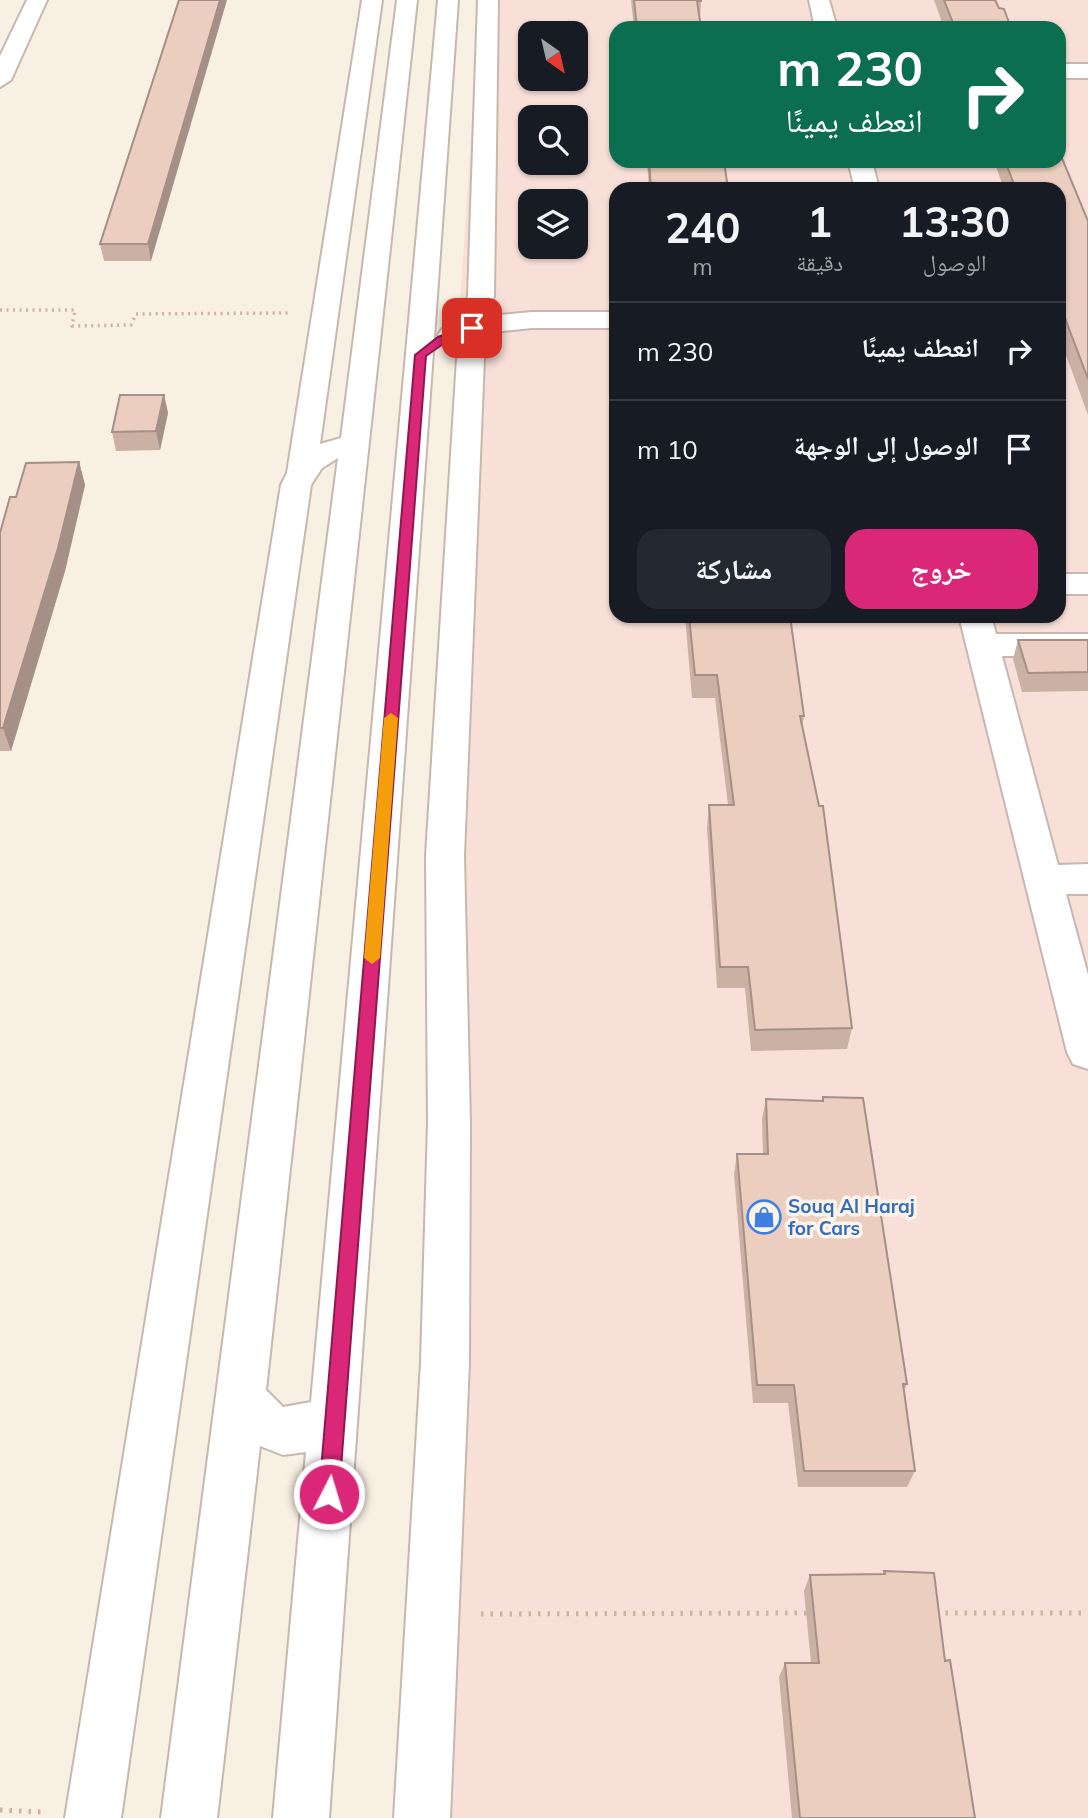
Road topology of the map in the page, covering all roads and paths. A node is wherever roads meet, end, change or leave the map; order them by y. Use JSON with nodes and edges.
{"nodes":[{"id":1,"x":37,"y":0,"type":"edge"},
{"id":2,"x":372,"y":0,"type":"edge"},
{"id":3,"x":407,"y":0,"type":"edge"},
{"id":4,"x":448,"y":0,"type":"edge"},
{"id":5,"x":488,"y":0,"type":"edge"},
{"id":6,"x":819,"y":0,"type":"edge"},
{"id":7,"x":824,"y":21,"type":"edge"},
{"id":8,"x":400,"y":59,"type":"junction"},
{"id":9,"x":1066,"y":71,"type":"edge"},
{"id":10,"x":1088,"y":71,"type":"edge"},
{"id":11,"x":361,"y":73,"type":"junction"},
{"id":12,"x":0,"y":80,"type":"edge"},
{"id":13,"x":0,"y":310,"type":"edge"},
{"id":14,"x":476,"y":312,"type":"junction"},
{"id":15,"x":326,"y":313,"type":"junction"},
{"id":16,"x":609,"y":320,"type":"edge"},
{"id":17,"x":420,"y":355,"type":"junction"},
{"id":18,"x":354,"y":443,"type":"junction"},
{"id":19,"x":301,"y":471,"type":"junction"},
{"id":20,"x":403,"y":564,"type":"junction"},
{"id":21,"x":1066,"y":584,"type":"edge"},
{"id":22,"x":1088,"y":584,"type":"edge"},
{"id":23,"x":457,"y":604,"type":"junction"},
{"id":24,"x":1044,"y":623,"type":"edge"},
{"id":25,"x":979,"y":630,"type":"edge"},
{"id":26,"x":1075,"y":645,"type":"edge"},
{"id":27,"x":1088,"y":879,"type":"edge"},
{"id":28,"x":1042,"y":880,"type":"junction"},
{"id":29,"x":1088,"y":1052,"type":"edge"},
{"id":30,"x":242,"y":1395,"type":"junction"},
{"id":31,"x":336,"y":1414,"type":"junction"},
{"id":32,"x":824,"y":1613,"type":"edge"},
{"id":33,"x":921,"y":1613,"type":"edge"},
{"id":34,"x":1088,"y":1613,"type":"edge"},
{"id":35,"x":434,"y":1614,"type":"junction"},
{"id":36,"x":93,"y":1818,"type":"edge"},
{"id":37,"x":189,"y":1818,"type":"edge"},
{"id":38,"x":301,"y":1818,"type":"edge"},
{"id":39,"x":422,"y":1818,"type":"edge"}],
"edges":[{"from":1,"to":12,"type":"street"},
{"from":2,"to":11,"type":"street"},
{"from":3,"to":8,"type":"street"},
{"from":4,"to":17,"type":"street"},
{"from":5,"to":14,"type":"street"},
{"from":6,"to":7,"type":"street"},
{"from":8,"to":11,"type":"street"},
{"from":8,"to":18,"type":"street"},
{"from":9,"to":10,"type":"street"},
{"from":11,"to":15,"type":"street"},
{"from":13,"to":15,"type":"path"},
{"from":14,"to":16,"type":"street"},
{"from":14,"to":17,"type":"street"},
{"from":14,"to":23,"type":"street"},
{"from":15,"to":19,"type":"street"},
{"from":17,"to":20,"type":"street"},
{"from":18,"to":19,"type":"street"},
{"from":18,"to":30,"type":"street"},
{"from":19,"to":36,"type":"street"},
{"from":20,"to":23,"type":"street"},
{"from":20,"to":31,"type":"street"},
{"from":21,"to":22,"type":"street"},
{"from":23,"to":35,"type":"street"},
{"from":24,"to":26,"type":"street"},
{"from":25,"to":26,"type":"street"},
{"from":25,"to":28,"type":"street"},
{"from":27,"to":28,"type":"street"},
{"from":28,"to":29,"type":"street"},
{"from":30,"to":31,"type":"street"},
{"from":30,"to":37,"type":"street"},
{"from":31,"to":38,"type":"street"},
{"from":32,"to":35,"type":"path"},
{"from":33,"to":34,"type":"path"},
{"from":35,"to":39,"type":"street"}]}
